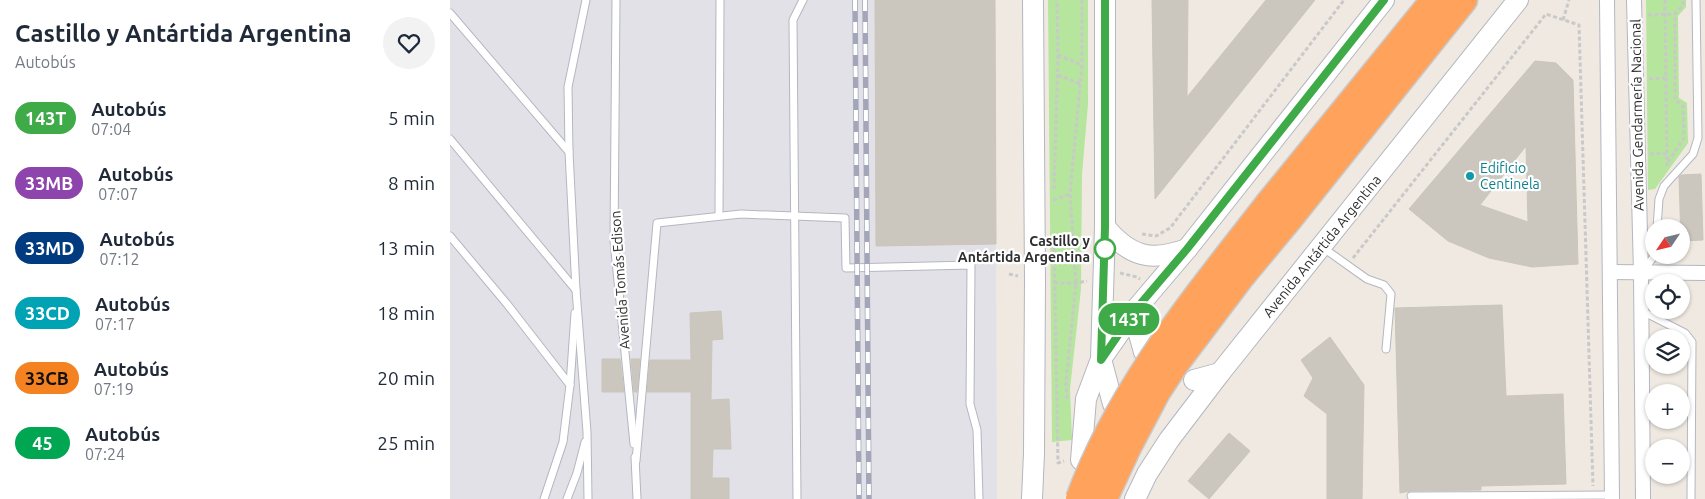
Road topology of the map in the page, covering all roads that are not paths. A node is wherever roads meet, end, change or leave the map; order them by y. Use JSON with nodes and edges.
{"nodes":[{"id":1,"x":586,"y":0,"type":"edge"},
{"id":2,"x":616,"y":0,"type":"edge"},
{"id":3,"x":720,"y":0,"type":"edge"},
{"id":4,"x":803,"y":0,"type":"edge"},
{"id":5,"x":1033,"y":0,"type":"edge"},
{"id":6,"x":1105,"y":0,"type":"edge"},
{"id":7,"x":1384,"y":0,"type":"edge"},
{"id":8,"x":1419,"y":0,"type":"edge"},
{"id":9,"x":1434,"y":0,"type":"edge"},
{"id":10,"x":1464,"y":0,"type":"edge"},
{"id":11,"x":1479,"y":0,"type":"edge"},
{"id":12,"x":1518,"y":0,"type":"edge"},
{"id":13,"x":1607,"y":0,"type":"edge"},
{"id":14,"x":1634,"y":0,"type":"edge"},
{"id":15,"x":1696,"y":0,"type":"edge"},
{"id":16,"x":450,"y":13,"type":"edge"},
{"id":17,"x":1420,"y":53,"type":"junction"},
{"id":18,"x":1344,"y":112,"type":"junction"},
{"id":19,"x":450,"y":138,"type":"edge"},
{"id":20,"x":569,"y":152,"type":"junction"},
{"id":21,"x":719,"y":215,"type":"junction"},
{"id":22,"x":795,"y":217,"type":"junction"},
{"id":23,"x":1658,"y":219,"type":"edge"},
{"id":24,"x":1105,"y":227,"type":"junction"},
{"id":25,"x":450,"y":236,"type":"edge"},
{"id":26,"x":1322,"y":247,"type":"junction"},
{"id":27,"x":1187,"y":249,"type":"junction"},
{"id":28,"x":1648,"y":264,"type":"edge"},
{"id":29,"x":1610,"y":272,"type":"junction"},
{"id":30,"x":1641,"y":273,"type":"junction"},
{"id":31,"x":1705,"y":273,"type":"edge"},
{"id":32,"x":576,"y":290,"type":"junction"},
{"id":33,"x":1136,"y":309,"type":"junction"},
{"id":34,"x":1641,"y":311,"type":"junction"},
{"id":35,"x":1386,"y":349,"type":"dead end"},
{"id":36,"x":1144,"y":352,"type":"dead end"},
{"id":37,"x":1101,"y":360,"type":"junction"},
{"id":38,"x":1220,"y":373,"type":"junction"},
{"id":39,"x":1194,"y":380,"type":"dead end"},
{"id":40,"x":570,"y":385,"type":"junction"},
{"id":41,"x":1113,"y":404,"type":"dead end"},
{"id":42,"x":587,"y":432,"type":"junction"},
{"id":43,"x":1076,"y":459,"type":"road end"},
{"id":44,"x":636,"y":461,"type":"junction"},
{"id":45,"x":1411,"y":496,"type":"dead end"},
{"id":46,"x":1612,"y":497,"type":"edge"},
{"id":47,"x":544,"y":499,"type":"edge"},
{"id":48,"x":567,"y":499,"type":"edge"},
{"id":49,"x":588,"y":499,"type":"edge"},
{"id":50,"x":637,"y":499,"type":"edge"},
{"id":51,"x":797,"y":499,"type":"edge"},
{"id":52,"x":979,"y":499,"type":"edge"},
{"id":53,"x":1032,"y":499,"type":"edge"},
{"id":54,"x":1079,"y":499,"type":"edge"},
{"id":55,"x":1104,"y":499,"type":"edge"},
{"id":56,"x":1135,"y":499,"type":"edge"},
{"id":57,"x":1643,"y":499,"type":"edge"},
{"id":58,"x":1690,"y":499,"type":"edge"}],
"edges":[{"from":1,"to":20,"type":"lane"},
{"from":2,"to":44,"type":"lane","name":"Avenida Tomás Edison"},
{"from":3,"to":21,"type":"lane"},
{"from":4,"to":22,"type":"lane"},
{"from":5,"to":53,"type":"main road"},
{"from":6,"to":24,"type":"main road"},
{"from":7,"to":27,"type":"main road"},
{"from":8,"to":18,"type":"highway"},
{"from":9,"to":18,"type":"highway"},
{"from":10,"to":17,"type":"highway"},
{"from":11,"to":17,"type":"highway"},
{"from":12,"to":26,"type":"main road","name":"Avenida Antártida Argentina"},
{"from":13,"to":29,"type":"street","name":"Avenida Gendarmería Nacional"},
{"from":14,"to":30,"type":"street","name":"Avenida Gendarmería Nacional"},
{"from":15,"to":23,"type":"lane"},
{"from":16,"to":20,"type":"lane"},
{"from":17,"to":55,"type":"highway","bridge":true},
{"from":18,"to":54,"type":"highway","bridge":true},
{"from":19,"to":32,"type":"lane"},
{"from":20,"to":32,"type":"lane"},
{"from":21,"to":22,"type":"lane"},
{"from":21,"to":44,"type":"lane"},
{"from":22,"to":51,"type":"lane"},
{"from":22,"to":52,"type":"lane"},
{"from":24,"to":27,"type":"main road"},
{"from":24,"to":37,"type":"main road"},
{"from":25,"to":40,"type":"lane"},
{"from":26,"to":35,"type":"lane"},
{"from":26,"to":38,"type":"main road","name":"Avenida Antártida Argentina"},
{"from":27,"to":33,"type":"main road"},
{"from":28,"to":30,"type":"lane"},
{"from":29,"to":30,"type":"street"},
{"from":29,"to":46,"type":"street","name":"Avenida Gendarmería Nacional"},
{"from":30,"to":31,"type":"street"},
{"from":30,"to":34,"type":"street","name":"Avenida Gendarmería Nacional"},
{"from":32,"to":40,"type":"lane"},
{"from":32,"to":42,"type":"lane"},
{"from":33,"to":36,"type":"main road"},
{"from":33,"to":37,"type":"main road"},
{"from":34,"to":57,"type":"street","name":"Avenida Gendarmería Nacional"},
{"from":34,"to":58,"type":"lane"},
{"from":37,"to":41,"type":"main road"},
{"from":37,"to":43,"type":"main road"},
{"from":38,"to":39,"type":"main road"},
{"from":38,"to":56,"type":"main road","name":"Avenida Antártida Argentina"},
{"from":40,"to":47,"type":"lane"},
{"from":42,"to":48,"type":"lane"},
{"from":42,"to":49,"type":"lane"},
{"from":44,"to":50,"type":"lane","name":"Avenida Tomás Edison"},
{"from":45,"to":46,"type":"lane"}]}
